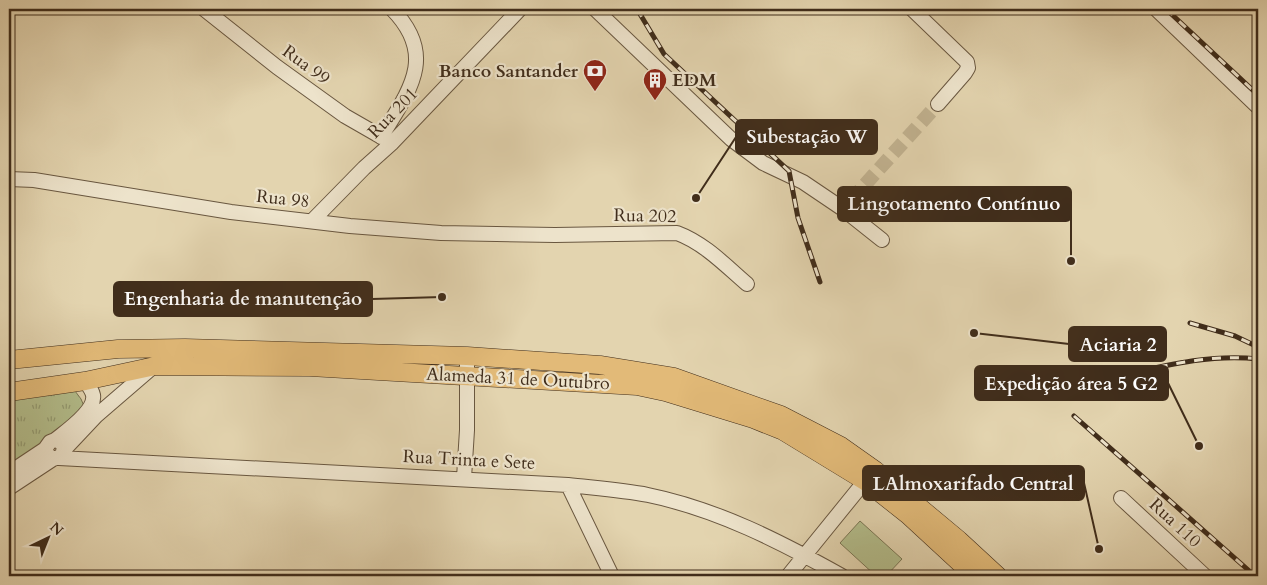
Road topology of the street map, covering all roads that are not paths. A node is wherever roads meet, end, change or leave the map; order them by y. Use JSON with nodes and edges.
{"nodes":[{"id":1,"x":204,"y":9,"type":"edge"},
{"id":2,"x":392,"y":9,"type":"edge"},
{"id":3,"x":520,"y":9,"type":"edge"},
{"id":4,"x":595,"y":9,"type":"edge"},
{"id":5,"x":912,"y":9,"type":"edge"},
{"id":6,"x":1156,"y":9,"type":"edge"},
{"id":7,"x":938,"y":104,"type":"tunnel mouth"},
{"id":8,"x":1258,"y":107,"type":"edge"},
{"id":9,"x":387,"y":140,"type":"junction"},
{"id":10,"x":9,"y":179,"type":"edge"},
{"id":11,"x":312,"y":221,"type":"junction"},
{"id":12,"x":555,"y":235,"type":"joint"},
{"id":13,"x":882,"y":240,"type":"dead end"},
{"id":14,"x":747,"y":284,"type":"dead end"},
{"id":15,"x":467,"y":356,"type":"junction"},
{"id":16,"x":9,"y":360,"type":"edge"},
{"id":17,"x":155,"y":366,"type":"junction"},
{"id":18,"x":467,"y":376,"type":"junction"},
{"id":19,"x":85,"y":381,"type":"junction"},
{"id":20,"x":9,"y":392,"type":"edge"},
{"id":21,"x":778,"y":422,"type":"junction"},
{"id":22,"x":57,"y":451,"type":"junction"},
{"id":23,"x":9,"y":473,"type":"edge"},
{"id":24,"x":464,"y":478,"type":"junction"},
{"id":25,"x":866,"y":481,"type":"junction"},
{"id":26,"x":568,"y":485,"type":"junction"},
{"id":27,"x":9,"y":488,"type":"edge"},
{"id":28,"x":1120,"y":498,"type":"dead end"},
{"id":29,"x":806,"y":556,"type":"junction"},
{"id":30,"x":612,"y":576,"type":"edge"},
{"id":31,"x":788,"y":576,"type":"edge"},
{"id":32,"x":842,"y":576,"type":"edge"},
{"id":33,"x":974,"y":576,"type":"edge"},
{"id":34,"x":998,"y":576,"type":"edge"},
{"id":35,"x":1205,"y":576,"type":"edge"}],
"edges":[{"from":1,"to":9,"type":"street","name":"Rua 99"},
{"from":2,"to":9,"type":"street"},
{"from":3,"to":9,"type":"street","name":"Rua 201"},
{"from":4,"to":13,"type":"street"},
{"from":5,"to":7,"type":"street"},
{"from":6,"to":8,"type":"street"},
{"from":9,"to":11,"type":"street","name":"Rua 201"},
{"from":10,"to":11,"type":"street","name":"Rua 98"},
{"from":11,"to":12,"type":"street","name":"Rua 98"},
{"from":12,"to":14,"type":"street","name":"Rua 202"},
{"from":15,"to":16,"type":"main road"},
{"from":15,"to":18,"type":"street"},
{"from":15,"to":21,"type":"main road"},
{"from":17,"to":18,"type":"main road","name":"Alameda 31 de Outubro"},
{"from":17,"to":19,"type":"main road","name":"Alameda 31 de Outubro"},
{"from":17,"to":22,"type":"street"},
{"from":18,"to":21,"type":"main road","name":"Alameda 31 de Outubro"},
{"from":18,"to":24,"type":"street"},
{"from":19,"to":20,"type":"main road","name":"Alameda 31 de Outubro"},
{"from":19,"to":22,"type":"street"},
{"from":21,"to":25,"type":"main road","name":"Alameda 31 de Outubro"},
{"from":21,"to":34,"type":"main road"},
{"from":22,"to":23,"type":"street"},
{"from":22,"to":24,"type":"street","name":"Rua Trinta e Sete"},
{"from":22,"to":27,"type":"street"},
{"from":24,"to":26,"type":"street","name":"Rua Trinta e Sete"},
{"from":25,"to":29,"type":"street"},
{"from":25,"to":33,"type":"main road","name":"Alameda 31 de Outubro"},
{"from":26,"to":29,"type":"street","name":"Rua Trinta e Sete"},
{"from":26,"to":30,"type":"street"},
{"from":28,"to":35,"type":"street","name":"Rua 110"},
{"from":29,"to":31,"type":"street"},
{"from":29,"to":32,"type":"street","name":"Rua Trinta e Sete"}]}
